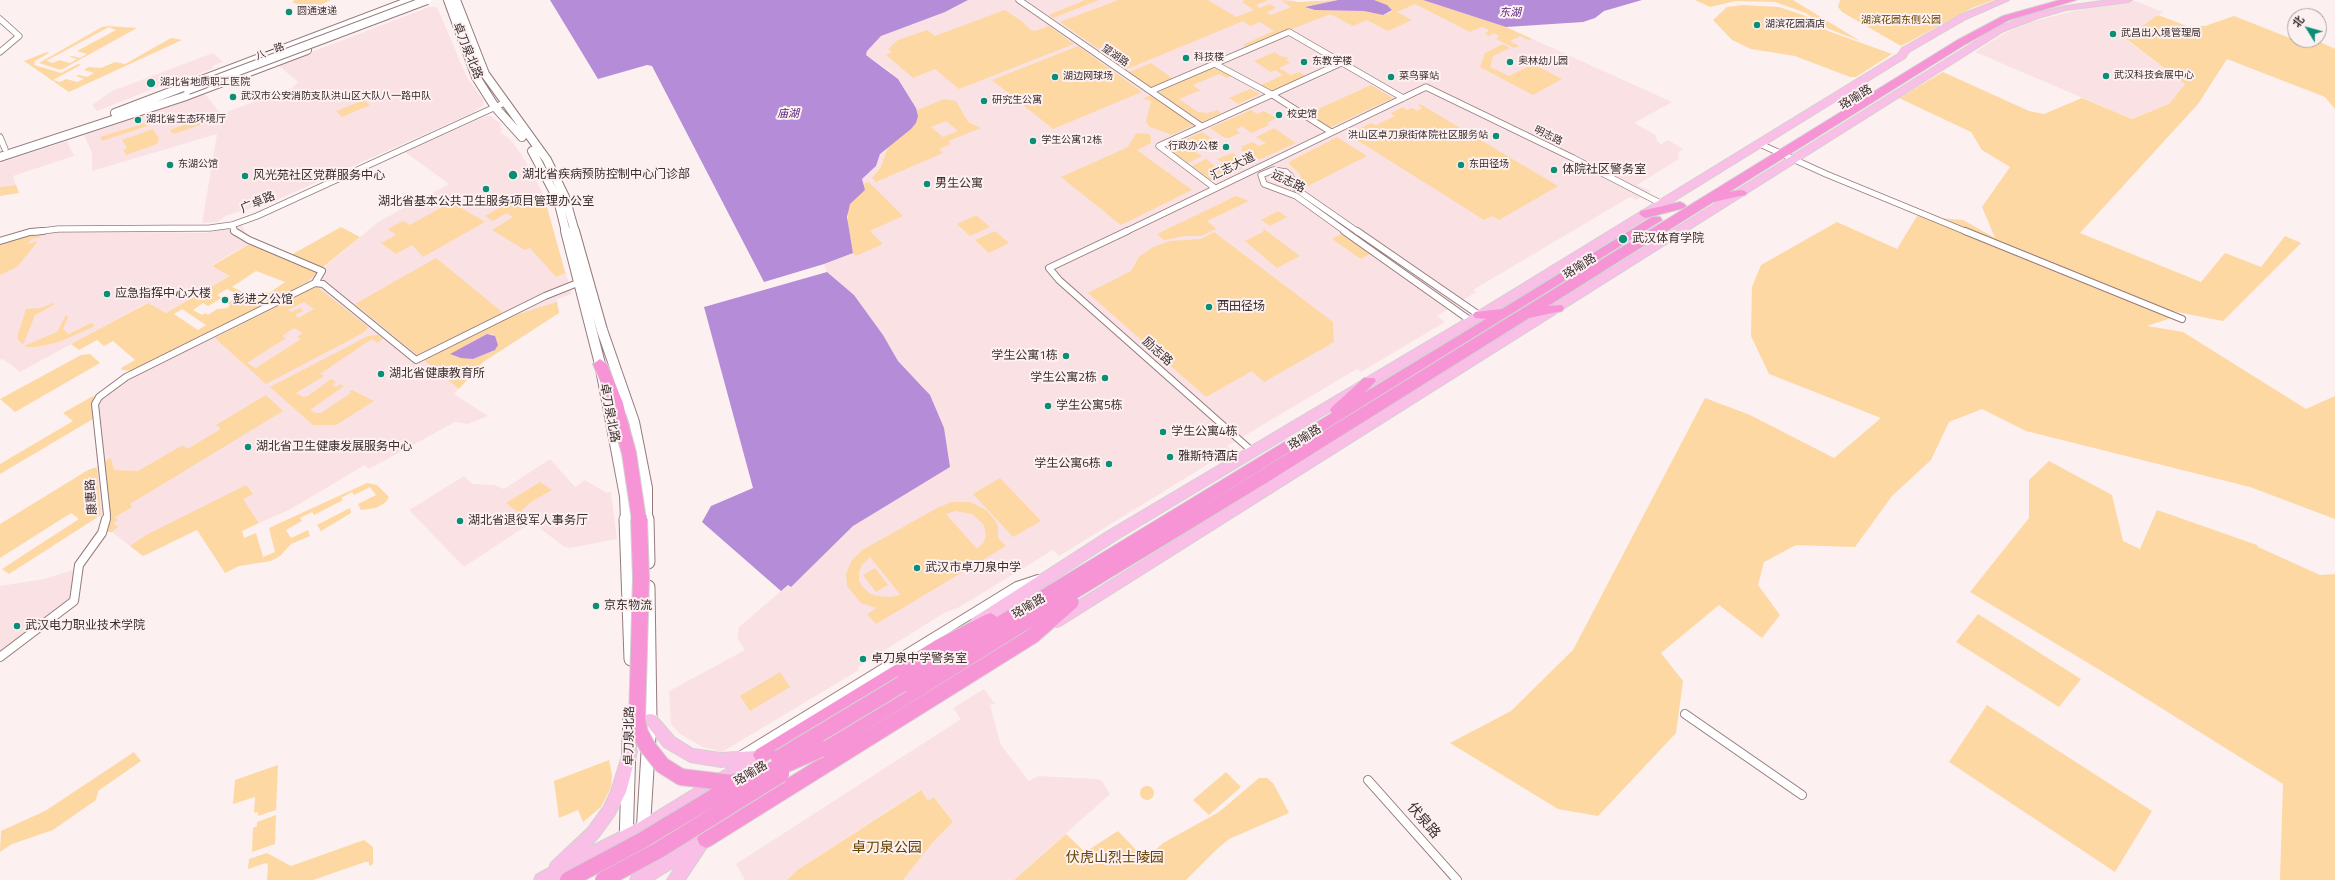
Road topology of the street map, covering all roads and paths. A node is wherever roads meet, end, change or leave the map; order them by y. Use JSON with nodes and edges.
{"nodes":[{"id":1,"x":412,"y":0,"type":"edge"},
{"id":2,"x":420,"y":0,"type":"edge"},
{"id":3,"x":427,"y":0,"type":"edge"},
{"id":4,"x":434,"y":0,"type":"edge"},
{"id":5,"x":448,"y":0,"type":"edge"},
{"id":6,"x":456,"y":0,"type":"edge"},
{"id":7,"x":460,"y":0,"type":"edge"},
{"id":8,"x":1019,"y":0,"type":"edge"},
{"id":9,"x":2005,"y":0,"type":"edge"},
{"id":10,"x":2043,"y":0,"type":"edge"},
{"id":11,"x":2071,"y":0,"type":"edge"},
{"id":12,"x":2128,"y":0,"type":"edge"},
{"id":13,"x":461,"y":11,"type":"junction"},
{"id":14,"x":0,"y":19,"type":"edge"},
{"id":15,"x":334,"y":28,"type":"junction"},
{"id":16,"x":343,"y":36,"type":"junction"},
{"id":17,"x":0,"y":52,"type":"edge"},
{"id":18,"x":1341,"y":63,"type":"junction"},
{"id":19,"x":1215,"y":64,"type":"junction"},
{"id":20,"x":1426,"y":87,"type":"joint"},
{"id":21,"x":1888,"y":89,"type":"junction"},
{"id":22,"x":187,"y":90,"type":"junction"},
{"id":23,"x":1151,"y":92,"type":"junction"},
{"id":24,"x":1271,"y":94,"type":"junction"},
{"id":25,"x":1403,"y":98,"type":"junction"},
{"id":26,"x":500,"y":105,"type":"junction"},
{"id":27,"x":1876,"y":107,"type":"junction"},
{"id":28,"x":103,"y":118,"type":"junction"},
{"id":29,"x":112,"y":121,"type":"junction"},
{"id":30,"x":1201,"y":126,"type":"junction"},
{"id":31,"x":1331,"y":132,"type":"junction"},
{"id":32,"x":0,"y":137,"type":"edge"},
{"id":33,"x":1760,"y":144,"type":"junction"},
{"id":34,"x":3,"y":150,"type":"edge"},
{"id":35,"x":1775,"y":152,"type":"junction"},
{"id":36,"x":0,"y":157,"type":"edge"},
{"id":37,"x":1279,"y":157,"type":"junction"},
{"id":38,"x":1792,"y":160,"type":"junction"},
{"id":39,"x":1278,"y":170,"type":"junction"},
{"id":40,"x":1239,"y":176,"type":"junction"},
{"id":41,"x":1261,"y":178,"type":"junction"},
{"id":42,"x":1215,"y":188,"type":"junction"},
{"id":43,"x":1741,"y":193,"type":"junction"},
{"id":44,"x":1703,"y":202,"type":"junction"},
{"id":45,"x":1662,"y":204,"type":"junction"},
{"id":46,"x":1680,"y":206,"type":"junction"},
{"id":47,"x":1645,"y":214,"type":"junction"},
{"id":48,"x":232,"y":225,"type":"junction"},
{"id":49,"x":0,"y":241,"type":"edge"},
{"id":50,"x":1049,"y":268,"type":"joint"},
{"id":51,"x":580,"y":282,"type":"junction"},
{"id":52,"x":315,"y":283,"type":"junction"},
{"id":53,"x":1558,"y":308,"type":"junction"},
{"id":54,"x":1506,"y":313,"type":"junction"},
{"id":55,"x":1520,"y":317,"type":"junction"},
{"id":56,"x":1475,"y":318,"type":"junction"},
{"id":57,"x":2182,"y":320,"type":"dead end"},
{"id":58,"x":600,"y":364,"type":"junction"},
{"id":59,"x":1369,"y":381,"type":"junction"},
{"id":60,"x":1313,"y":433,"type":"junction"},
{"id":61,"x":1253,"y":452,"type":"junction"},
{"id":62,"x":1092,"y":575,"type":"junction"},
{"id":63,"x":1046,"y":578,"type":"junction"},
{"id":64,"x":1031,"y":637,"type":"junction"},
{"id":65,"x":942,"y":645,"type":"junction"},
{"id":66,"x":0,"y":657,"type":"edge"},
{"id":67,"x":1685,"y":714,"type":"dead end"},
{"id":68,"x":650,"y":720,"type":"junction"},
{"id":69,"x":821,"y":749,"type":"junction"},
{"id":70,"x":630,"y":751,"type":"junction"},
{"id":71,"x":762,"y":754,"type":"junction"},
{"id":72,"x":733,"y":760,"type":"junction"},
{"id":73,"x":728,"y":774,"type":"junction"},
{"id":74,"x":1368,"y":780,"type":"dead end"},
{"id":75,"x":1802,"y":795,"type":"dead end"},
{"id":76,"x":744,"y":815,"type":"junction"},
{"id":77,"x":643,"y":828,"type":"junction"},
{"id":78,"x":626,"y":837,"type":"junction"},
{"id":79,"x":706,"y":839,"type":"junction"},
{"id":80,"x":543,"y":879,"type":"edge"},
{"id":81,"x":641,"y":879,"type":"edge"},
{"id":82,"x":568,"y":880,"type":"edge"},
{"id":83,"x":603,"y":880,"type":"edge"},
{"id":84,"x":626,"y":880,"type":"edge"},
{"id":85,"x":675,"y":880,"type":"edge"},
{"id":86,"x":1457,"y":880,"type":"edge"}],
"edges":[{"from":1,"to":15,"type":"street","name":"八一路"},
{"from":2,"to":22,"type":"street","name":"八一路","bridge":true},
{"from":3,"to":22,"type":"street","name":"八一路","bridge":true},
{"from":4,"to":16,"type":"street","name":"八一路"},
{"from":5,"to":26,"type":"street","name":"卓刀泉北路"},
{"from":6,"to":13,"type":"street","name":"卓刀泉北路"},
{"from":7,"to":13,"type":"street"},
{"from":8,"to":23,"type":"street","name":"望湖路"},
{"from":9,"to":33,"type":"main road"},
{"from":10,"to":35,"type":"highway","name":"珞喻路"},
{"from":11,"to":21,"type":"highway","name":"珞喻路"},
{"from":12,"to":27,"type":"main road"},
{"from":13,"to":26,"type":"street","name":"卓刀泉北路"},
{"from":14,"to":17,"type":"street"},
{"from":15,"to":16,"type":"street"},
{"from":15,"to":28,"type":"street","name":"八一路"},
{"from":16,"to":29,"type":"street","name":"八一路"},
{"from":18,"to":19,"type":"street"},
{"from":18,"to":24,"type":"street"},
{"from":18,"to":25,"type":"street"},
{"from":19,"to":23,"type":"street"},
{"from":19,"to":24,"type":"street"},
{"from":20,"to":25,"type":"street","name":"汇志大道"},
{"from":20,"to":45,"type":"street","name":"明志路"},
{"from":21,"to":27,"type":"highway"},
{"from":21,"to":35,"type":"highway","name":"珞喻路"},
{"from":22,"to":28,"type":"street","name":"八一路"},
{"from":22,"to":29,"type":"street","name":"八一路"},
{"from":23,"to":30,"type":"street","name":"望湖路"},
{"from":24,"to":30,"type":"street"},
{"from":24,"to":31,"type":"street"},
{"from":25,"to":31,"type":"street","name":"汇志大道"},
{"from":26,"to":48,"type":"street","name":"广卓路"},
{"from":26,"to":51,"type":"street","name":"卓刀泉北路"},
{"from":26,"to":68,"type":"street","name":"卓刀泉北路"},
{"from":27,"to":38,"type":"main road"},
{"from":28,"to":34,"type":"street","name":"八一路"},
{"from":29,"to":36,"type":"street","name":"八一路"},
{"from":30,"to":42,"type":"street"},
{"from":31,"to":37,"type":"street","name":"汇志大道"},
{"from":32,"to":34,"type":"street"},
{"from":33,"to":35,"type":"street"},
{"from":33,"to":45,"type":"main road"},
{"from":35,"to":38,"type":"street"},
{"from":35,"to":44,"type":"highway","name":"珞喻路"},
{"from":35,"to":46,"type":"highway","name":"珞喻路"},
{"from":37,"to":39,"type":"street"},
{"from":37,"to":40,"type":"street","name":"汇志大道"},
{"from":38,"to":43,"type":"main road"},
{"from":38,"to":57,"type":"street"},
{"from":39,"to":41,"type":"street","name":"远志路"},
{"from":39,"to":56,"type":"street","name":"远志路"},
{"from":40,"to":41,"type":"street"},
{"from":40,"to":42,"type":"street","name":"汇志大道"},
{"from":41,"to":56,"type":"street","name":"远志路"},
{"from":42,"to":50,"type":"street","name":"汇志大道"},
{"from":43,"to":44,"type":"highway"},
{"from":43,"to":53,"type":"main road"},
{"from":44,"to":55,"type":"highway","name":"珞喻路"},
{"from":45,"to":47,"type":"main road"},
{"from":46,"to":47,"type":"highway"},
{"from":46,"to":54,"type":"highway","name":"珞喻路"},
{"from":47,"to":56,"type":"main road"},
{"from":48,"to":49,"type":"street","name":"广卓路"},
{"from":48,"to":52,"type":"street"},
{"from":50,"to":61,"type":"street","name":"励志路"},
{"from":51,"to":52,"type":"street"},
{"from":51,"to":58,"type":"street","name":"卓刀泉北路"},
{"from":52,"to":66,"type":"street","name":"康惠路"},
{"from":53,"to":55,"type":"highway"},
{"from":53,"to":64,"type":"main road"},
{"from":54,"to":56,"type":"highway"},
{"from":54,"to":60,"type":"highway","name":"珞喻路"},
{"from":55,"to":62,"type":"highway","name":"珞喻路"},
{"from":56,"to":59,"type":"main road"},
{"from":58,"to":69,"type":"highway","bridge":true},
{"from":58,"to":70,"type":"street","name":"卓刀泉北路"},
{"from":59,"to":60,"type":"highway"},
{"from":59,"to":61,"type":"main road"},
{"from":60,"to":62,"type":"highway","name":"珞喻路"},
{"from":61,"to":63,"type":"main road"},
{"from":62,"to":64,"type":"highway"},
{"from":62,"to":65,"type":"highway"},
{"from":62,"to":69,"type":"highway","name":"珞喻路"},
{"from":62,"to":82,"type":"highway","name":"珞喻路","bridge":true},
{"from":63,"to":65,"type":"main road"},
{"from":63,"to":72,"type":"street"},
{"from":64,"to":76,"type":"highway"},
{"from":65,"to":71,"type":"highway"},
{"from":67,"to":75,"type":"street"},
{"from":68,"to":72,"type":"main road"},
{"from":68,"to":77,"type":"street","name":"卓刀泉北路"},
{"from":69,"to":83,"type":"highway","name":"珞喻路","bridge":true},
{"from":70,"to":78,"type":"street","name":"卓刀泉北路"},
{"from":70,"to":80,"type":"main road"},
{"from":71,"to":72,"type":"main road"},
{"from":71,"to":73,"type":"main road"},
{"from":73,"to":76,"type":"main road"},
{"from":73,"to":77,"type":"main road"},
{"from":74,"to":86,"type":"street","name":"伏泉路"},
{"from":76,"to":79,"type":"highway"},
{"from":77,"to":78,"type":"main road"},
{"from":77,"to":81,"type":"street","name":"卓刀泉北路"},
{"from":78,"to":80,"type":"main road"},
{"from":78,"to":84,"type":"street","name":"卓刀泉北路"},
{"from":79,"to":81,"type":"main road"},
{"from":79,"to":85,"type":"main road"}]}
